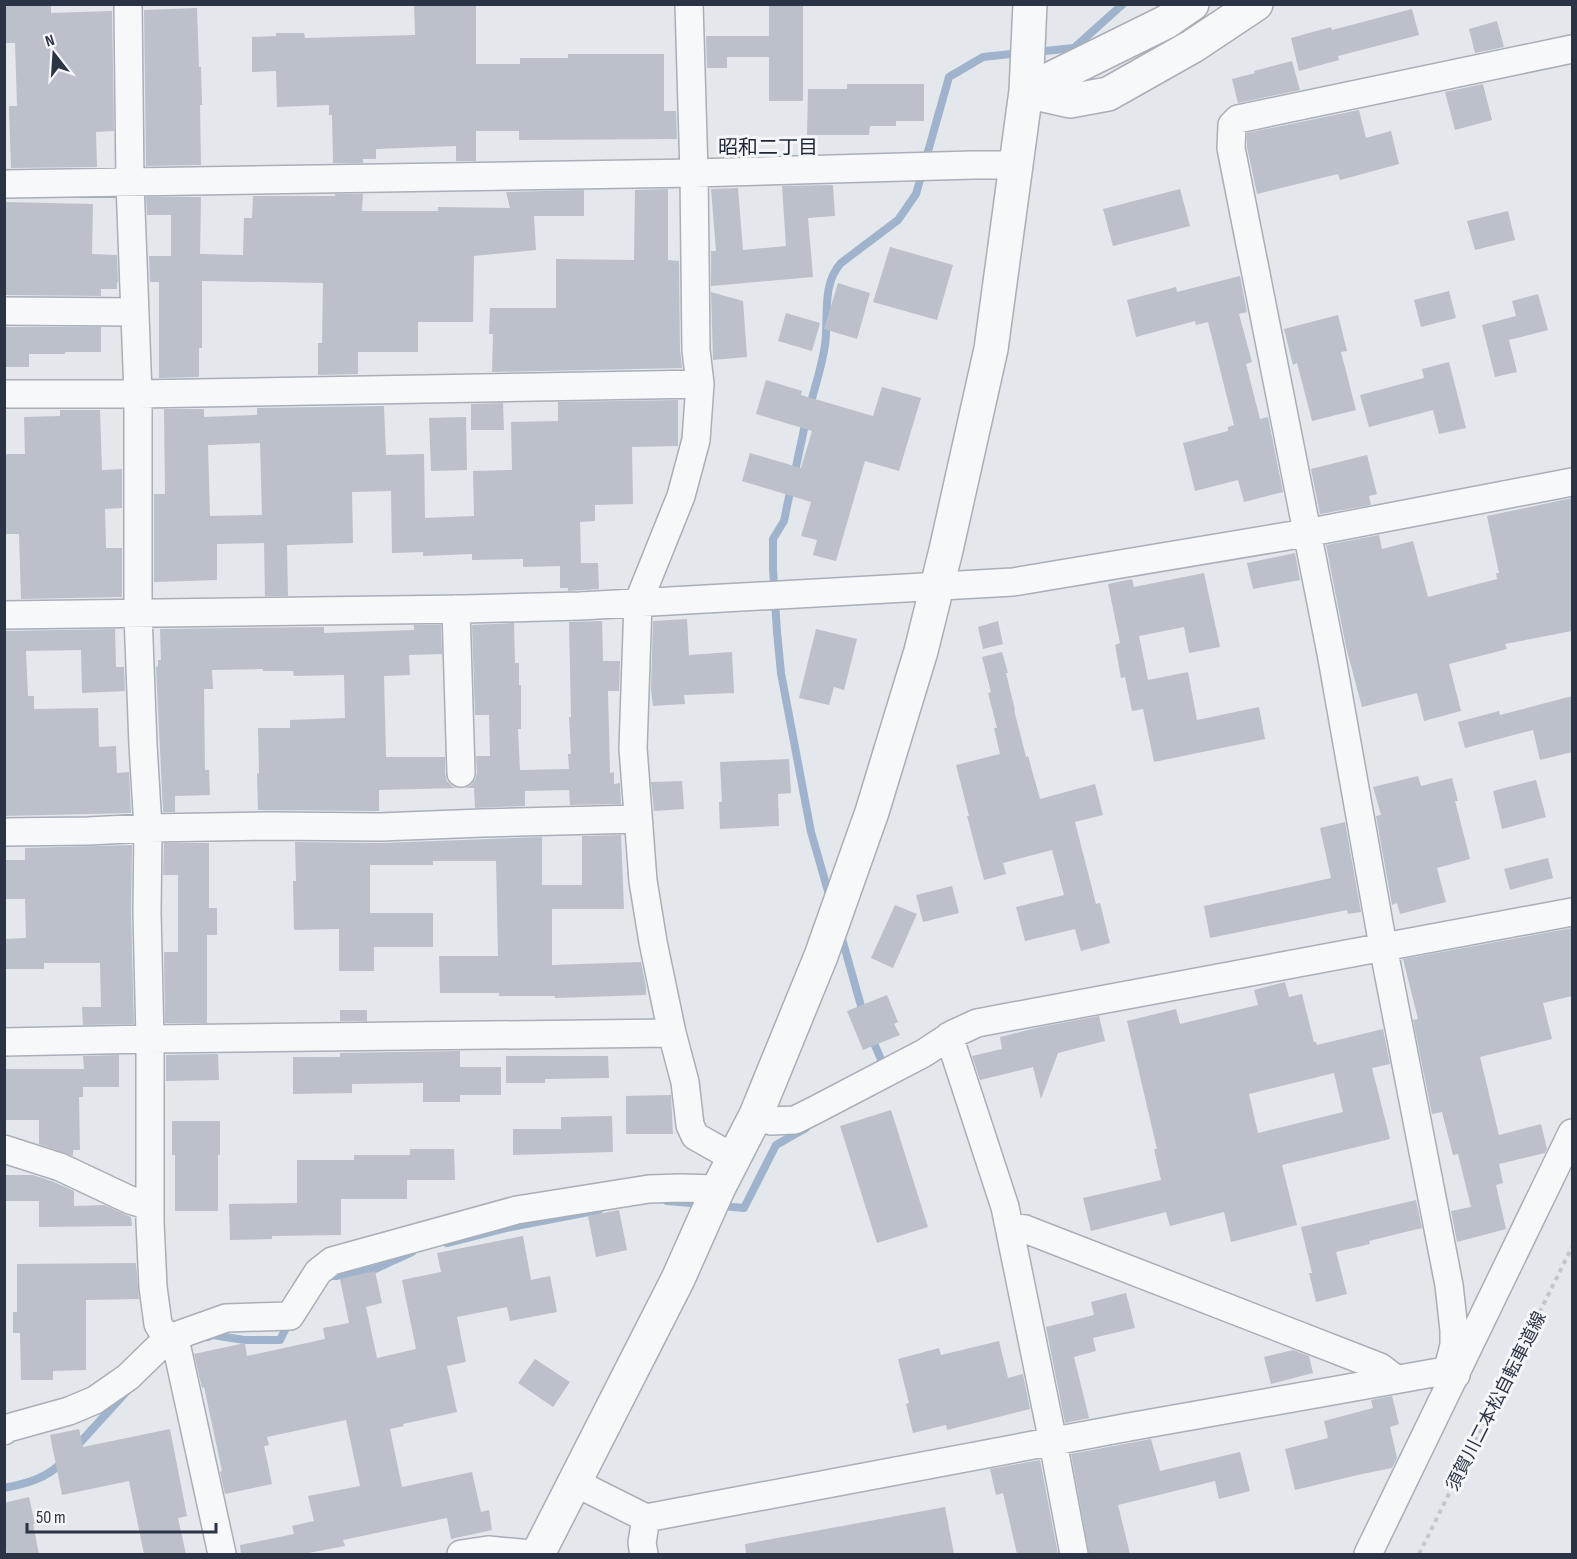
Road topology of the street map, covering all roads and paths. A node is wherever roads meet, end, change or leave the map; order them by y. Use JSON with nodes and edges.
{"nodes":[{"id":1,"x":128,"y":4,"type":"edge"},
{"id":2,"x":689,"y":4,"type":"edge"},
{"id":3,"x":1030,"y":4,"type":"edge"},
{"id":4,"x":1192,"y":4,"type":"edge"},
{"id":5,"x":1256,"y":4,"type":"edge"},
{"id":6,"x":1572,"y":49,"type":"edge"},
{"id":7,"x":1026,"y":91,"type":"junction"},
{"id":8,"x":1015,"y":165,"type":"junction"},
{"id":9,"x":694,"y":172,"type":"junction"},
{"id":10,"x":130,"y":183,"type":"junction"},
{"id":11,"x":4,"y":184,"type":"edge"},
{"id":12,"x":4,"y":311,"type":"edge"},
{"id":13,"x":135,"y":312,"type":"junction"},
{"id":14,"x":700,"y":384,"type":"junction"},
{"id":15,"x":4,"y":394,"type":"edge"},
{"id":16,"x":138,"y":394,"type":"junction"},
{"id":17,"x":1572,"y":482,"type":"edge"},
{"id":18,"x":1306,"y":533,"type":"junction"},
{"id":19,"x":937,"y":585,"type":"junction"},
{"id":20,"x":638,"y":603,"type":"junction"},
{"id":21,"x":456,"y":609,"type":"junction"},
{"id":22,"x":138,"y":614,"type":"junction"},
{"id":23,"x":4,"y":615,"type":"edge"},
{"id":24,"x":461,"y":773,"type":"dead end"},
{"id":25,"x":638,"y":819,"type":"junction"},
{"id":26,"x":147,"y":828,"type":"junction"},
{"id":27,"x":4,"y":832,"type":"edge"},
{"id":28,"x":1572,"y":912,"type":"edge"},
{"id":29,"x":1383,"y":946,"type":"junction"},
{"id":30,"x":672,"y":1033,"type":"junction"},
{"id":31,"x":949,"y":1036,"type":"junction"},
{"id":32,"x":150,"y":1039,"type":"junction"},
{"id":33,"x":4,"y":1042,"type":"edge"},
{"id":34,"x":756,"y":1115,"type":"junction"},
{"id":35,"x":1572,"y":1133,"type":"edge"},
{"id":36,"x":4,"y":1149,"type":"edge"},
{"id":37,"x":734,"y":1158,"type":"junction"},
{"id":38,"x":718,"y":1189,"type":"junction"},
{"id":39,"x":150,"y":1206,"type":"junction"},
{"id":40,"x":1009,"y":1227,"type":"junction"},
{"id":41,"x":1572,"y":1247,"type":"edge"},
{"id":42,"x":167,"y":1339,"type":"junction"},
{"id":43,"x":1452,"y":1374,"type":"junction"},
{"id":44,"x":1394,"y":1380,"type":"junction"},
{"id":45,"x":6,"y":1427,"type":"edge"},
{"id":46,"x":1053,"y":1442,"type":"junction"},
{"id":47,"x":576,"y":1483,"type":"junction"},
{"id":48,"x":646,"y":1518,"type":"junction"},
{"id":49,"x":222,"y":1554,"type":"edge"},
{"id":50,"x":461,"y":1554,"type":"edge"},
{"id":51,"x":532,"y":1554,"type":"edge"},
{"id":52,"x":538,"y":1554,"type":"edge"},
{"id":53,"x":644,"y":1554,"type":"edge"},
{"id":54,"x":1074,"y":1554,"type":"edge"},
{"id":55,"x":1368,"y":1554,"type":"edge"},
{"id":56,"x":1419,"y":1554,"type":"edge"}],
"edges":[{"from":1,"to":10,"type":"street"},
{"from":2,"to":9,"type":"street"},
{"from":3,"to":7,"type":"street"},
{"from":4,"to":7,"type":"street"},
{"from":5,"to":7,"type":"street"},
{"from":6,"to":18,"type":"street"},
{"from":7,"to":8,"type":"street"},
{"from":8,"to":9,"type":"street"},
{"from":8,"to":19,"type":"street"},
{"from":9,"to":10,"type":"street"},
{"from":9,"to":14,"type":"street"},
{"from":10,"to":11,"type":"street"},
{"from":10,"to":13,"type":"street"},
{"from":12,"to":13,"type":"street"},
{"from":13,"to":16,"type":"street"},
{"from":14,"to":16,"type":"street"},
{"from":14,"to":20,"type":"street"},
{"from":15,"to":16,"type":"street"},
{"from":16,"to":22,"type":"street"},
{"from":17,"to":18,"type":"street"},
{"from":18,"to":19,"type":"street"},
{"from":18,"to":29,"type":"street"},
{"from":19,"to":20,"type":"street"},
{"from":19,"to":34,"type":"street"},
{"from":20,"to":21,"type":"street"},
{"from":20,"to":25,"type":"street"},
{"from":21,"to":22,"type":"street"},
{"from":21,"to":24,"type":"street"},
{"from":22,"to":23,"type":"street"},
{"from":22,"to":26,"type":"street"},
{"from":25,"to":26,"type":"street"},
{"from":25,"to":30,"type":"street"},
{"from":26,"to":27,"type":"street"},
{"from":26,"to":32,"type":"street"},
{"from":28,"to":29,"type":"street"},
{"from":29,"to":31,"type":"street"},
{"from":29,"to":43,"type":"street"},
{"from":30,"to":32,"type":"street"},
{"from":30,"to":37,"type":"street"},
{"from":31,"to":34,"type":"street"},
{"from":31,"to":40,"type":"street"},
{"from":32,"to":33,"type":"street"},
{"from":32,"to":39,"type":"street"},
{"from":34,"to":37,"type":"street"},
{"from":35,"to":43,"type":"street"},
{"from":36,"to":39,"type":"street"},
{"from":37,"to":38,"type":"street"},
{"from":38,"to":42,"type":"street"},
{"from":38,"to":47,"type":"street"},
{"from":39,"to":42,"type":"street"},
{"from":40,"to":44,"type":"street"},
{"from":40,"to":46,"type":"street"},
{"from":41,"to":56,"type":"path","name":"須賀川二本松自転車道線"},
{"from":42,"to":45,"type":"street"},
{"from":42,"to":49,"type":"street"},
{"from":43,"to":44,"type":"street"},
{"from":43,"to":55,"type":"street"},
{"from":44,"to":46,"type":"street"},
{"from":46,"to":48,"type":"street"},
{"from":46,"to":54,"type":"street"},
{"from":47,"to":48,"type":"street"},
{"from":47,"to":52,"type":"street"},
{"from":48,"to":53,"type":"street"},
{"from":50,"to":51,"type":"street"}]}
